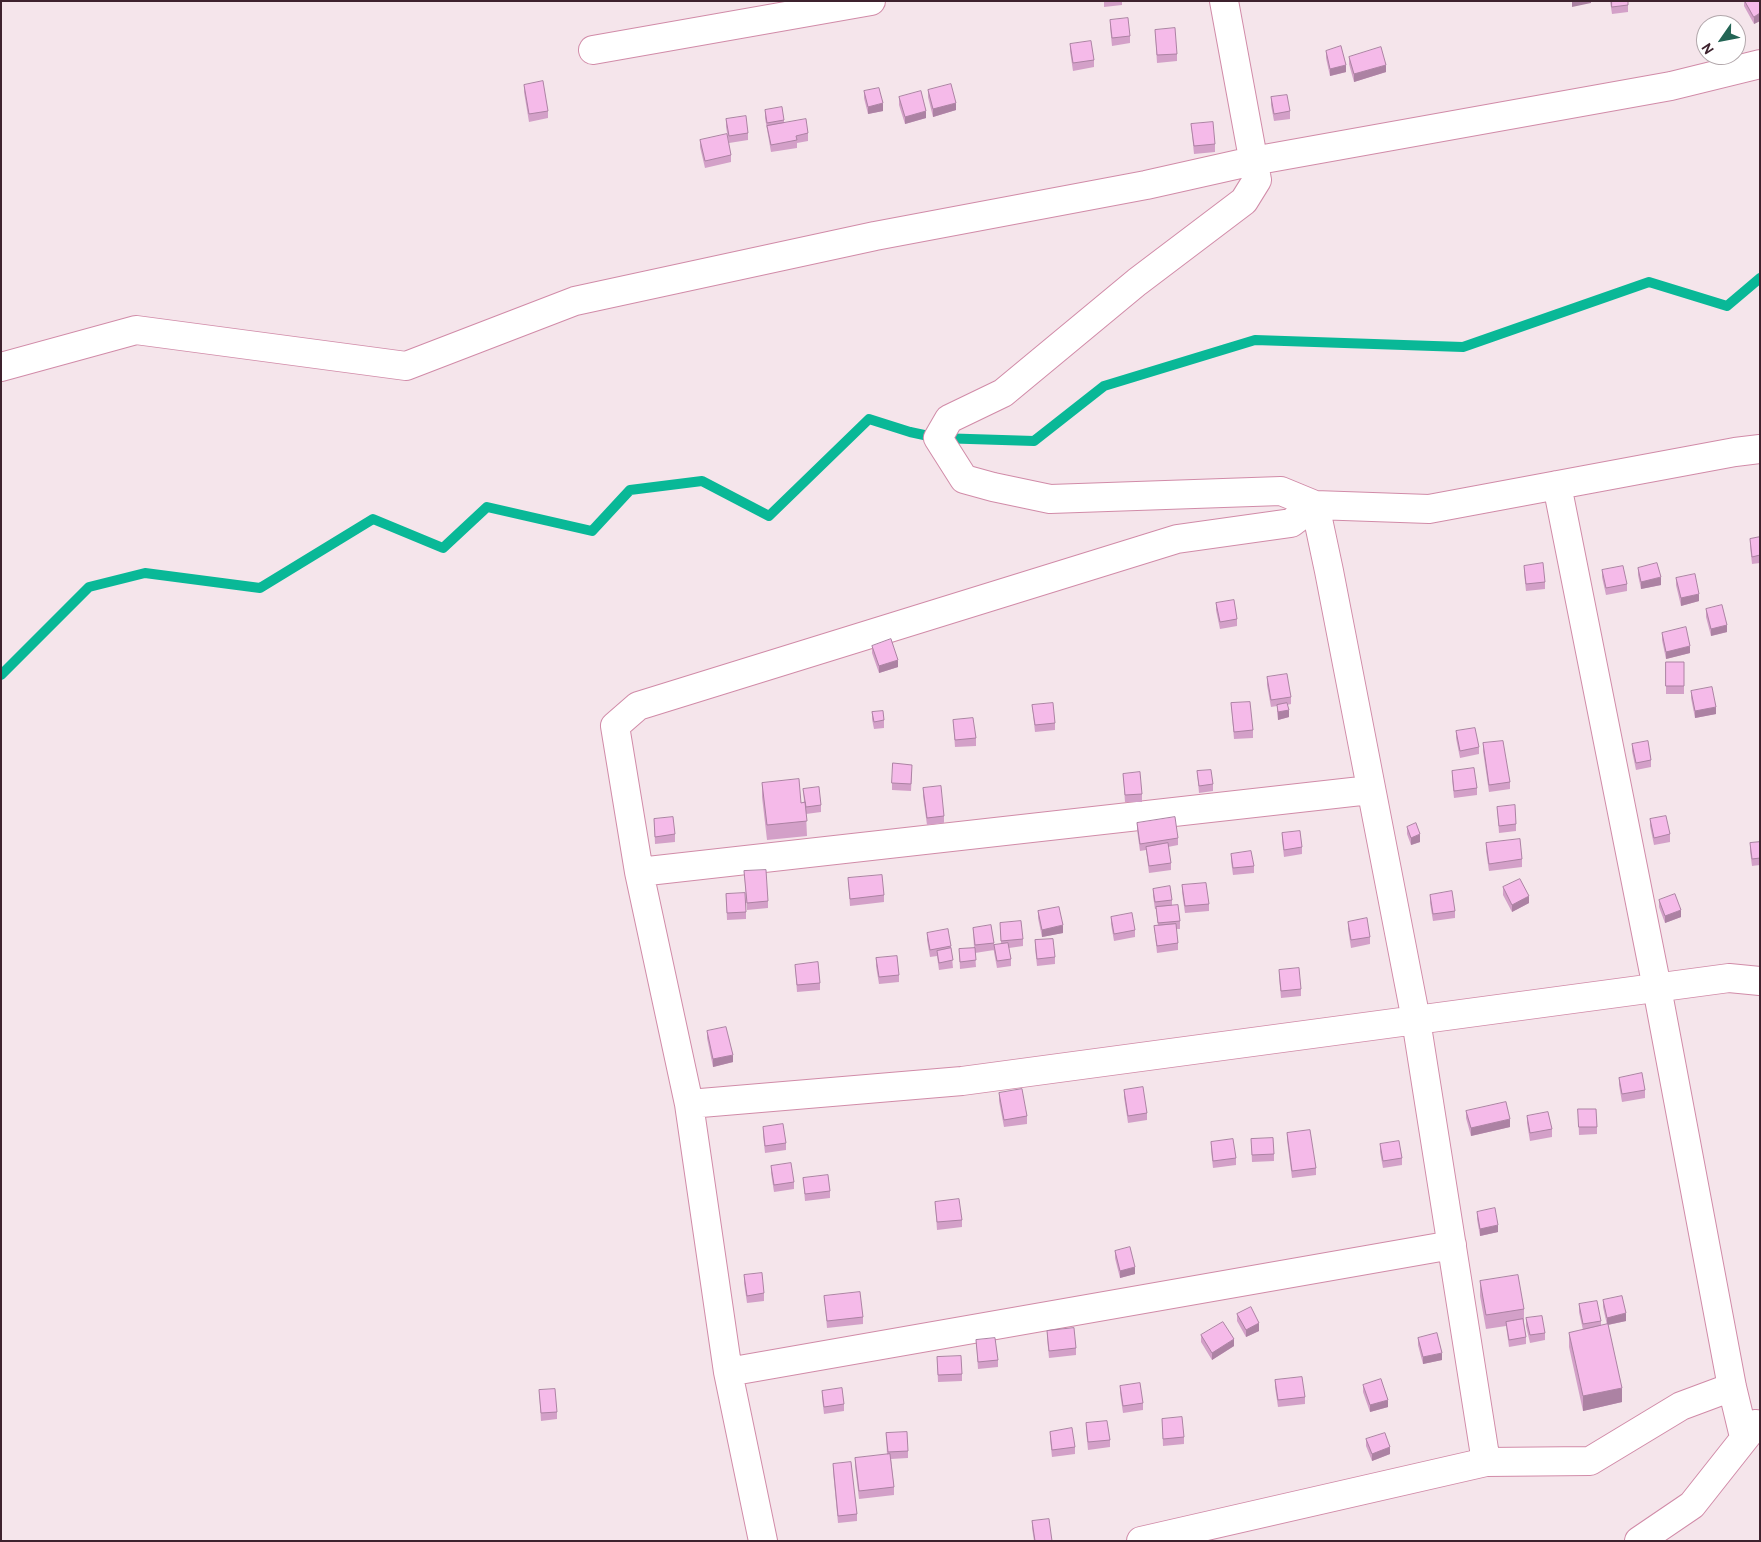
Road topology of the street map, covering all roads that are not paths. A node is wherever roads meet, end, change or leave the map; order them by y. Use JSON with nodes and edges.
{"nodes":[{"id":1,"x":871,"y":1,"type":"edge"},
{"id":2,"x":1224,"y":1,"type":"edge"},
{"id":3,"x":1760,"y":46,"type":"edge"},
{"id":4,"x":593,"y":50,"type":"dead end"},
{"id":5,"x":1760,"y":64,"type":"edge"},
{"id":6,"x":1671,"y":86,"type":"junction"},
{"id":7,"x":1253,"y":161,"type":"junction"},
{"id":8,"x":1,"y":367,"type":"edge"},
{"id":9,"x":1760,"y":449,"type":"edge"},
{"id":10,"x":1558,"y":485,"type":"junction"},
{"id":11,"x":1315,"y":505,"type":"junction"},
{"id":12,"x":1370,"y":790,"type":"junction"},
{"id":13,"x":639,"y":872,"type":"junction"},
{"id":14,"x":1760,"y":981,"type":"edge"},
{"id":15,"x":1657,"y":988,"type":"junction"},
{"id":16,"x":1416,"y":1020,"type":"junction"},
{"id":17,"x":689,"y":1104,"type":"junction"},
{"id":18,"x":1452,"y":1244,"type":"junction"},
{"id":19,"x":728,"y":1372,"type":"junction"},
{"id":20,"x":1732,"y":1387,"type":"junction"},
{"id":21,"x":1752,"y":1428,"type":"edge"},
{"id":22,"x":1486,"y":1462,"type":"junction"},
{"id":23,"x":763,"y":1541,"type":"edge"},
{"id":24,"x":1141,"y":1541,"type":"edge"},
{"id":25,"x":1639,"y":1541,"type":"edge"}],
"edges":[{"from":1,"to":4,"type":"street"},
{"from":2,"to":7,"type":"street"},
{"from":3,"to":6,"type":"street"},
{"from":5,"to":6,"type":"street"},
{"from":6,"to":7,"type":"street"},
{"from":7,"to":8,"type":"street"},
{"from":7,"to":11,"type":"street"},
{"from":9,"to":10,"type":"street"},
{"from":10,"to":11,"type":"street"},
{"from":10,"to":15,"type":"street"},
{"from":11,"to":12,"type":"street"},
{"from":11,"to":13,"type":"street"},
{"from":12,"to":13,"type":"street"},
{"from":12,"to":16,"type":"street"},
{"from":13,"to":17,"type":"street"},
{"from":14,"to":15,"type":"street"},
{"from":15,"to":16,"type":"street"},
{"from":15,"to":20,"type":"street"},
{"from":16,"to":17,"type":"street"},
{"from":16,"to":18,"type":"street"},
{"from":17,"to":19,"type":"street"},
{"from":18,"to":19,"type":"street"},
{"from":18,"to":22,"type":"street"},
{"from":19,"to":23,"type":"street"},
{"from":20,"to":21,"type":"street"},
{"from":20,"to":22,"type":"street"},
{"from":21,"to":25,"type":"street"},
{"from":22,"to":24,"type":"street"}]}
